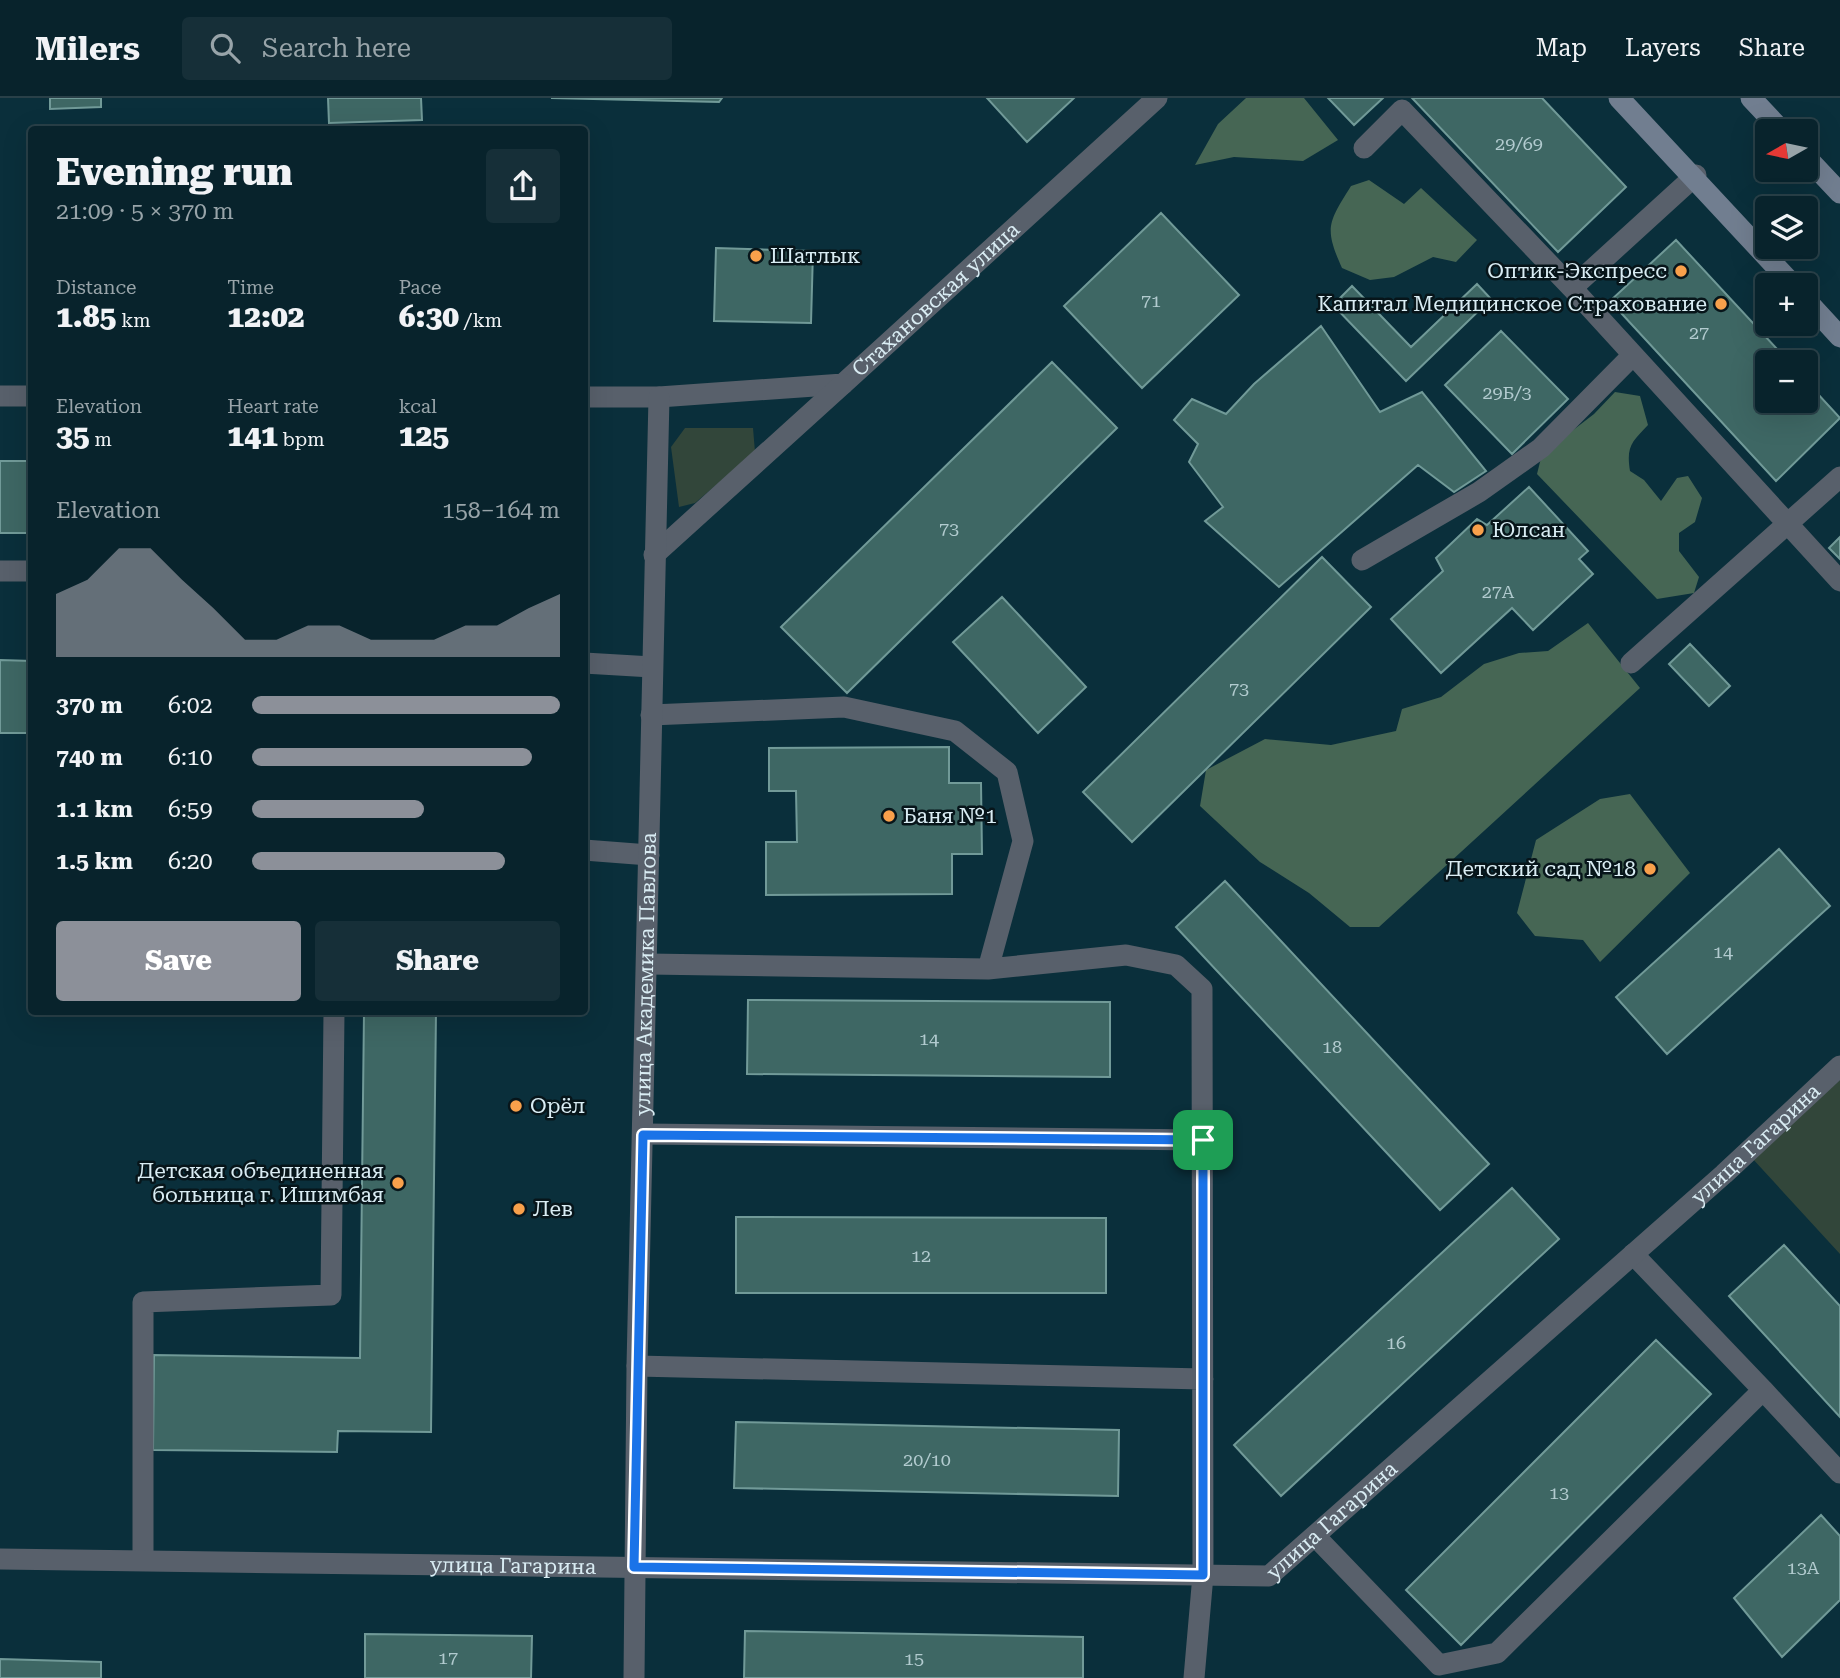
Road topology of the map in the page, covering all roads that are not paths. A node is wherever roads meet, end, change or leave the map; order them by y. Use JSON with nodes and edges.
{"nodes":[{"id":1,"x":1157,"y":98,"type":"edge"},
{"id":2,"x":1619,"y":98,"type":"edge"},
{"id":3,"x":1752,"y":98,"type":"edge"},
{"id":4,"x":1771,"y":119,"type":"edge"},
{"id":5,"x":1364,"y":148,"type":"dead end"},
{"id":6,"x":1818,"y":170,"type":"edge"},
{"id":7,"x":1695,"y":176,"type":"junction"},
{"id":8,"x":1840,"y":193,"type":"edge"},
{"id":9,"x":1782,"y":273,"type":"edge"},
{"id":10,"x":1572,"y":288,"type":"junction"},
{"id":11,"x":1818,"y":313,"type":"edge"},
{"id":12,"x":1840,"y":337,"type":"edge"},
{"id":13,"x":1633,"y":355,"type":"junction"},
{"id":14,"x":843,"y":384,"type":"junction"},
{"id":15,"x":0,"y":396,"type":"edge"},
{"id":16,"x":28,"y":396,"type":"edge"},
{"id":17,"x":588,"y":397,"type":"edge"},
{"id":18,"x":659,"y":397,"type":"junction"},
{"id":19,"x":1840,"y":477,"type":"edge"},
{"id":20,"x":1787,"y":524,"type":"junction"},
{"id":21,"x":654,"y":555,"type":"junction"},
{"id":22,"x":1362,"y":560,"type":"dead end"},
{"id":23,"x":0,"y":571,"type":"edge"},
{"id":24,"x":28,"y":571,"type":"edge"},
{"id":25,"x":1840,"y":581,"type":"edge"},
{"id":26,"x":588,"y":663,"type":"edge"},
{"id":27,"x":1631,"y":663,"type":"dead end"},
{"id":28,"x":652,"y":667,"type":"junction"},
{"id":29,"x":651,"y":715,"type":"junction"},
{"id":30,"x":588,"y":850,"type":"edge"},
{"id":31,"x":649,"y":855,"type":"junction"},
{"id":32,"x":648,"y":964,"type":"junction"},
{"id":33,"x":988,"y":969,"type":"junction"},
{"id":34,"x":334,"y":1015,"type":"edge"},
{"id":35,"x":1840,"y":1066,"type":"edge"},
{"id":36,"x":643,"y":1135,"type":"junction"},
{"id":37,"x":1203,"y":1140,"type":"junction"},
{"id":38,"x":1633,"y":1254,"type":"junction"},
{"id":39,"x":637,"y":1366,"type":"junction"},
{"id":40,"x":1203,"y":1379,"type":"junction"},
{"id":41,"x":1763,"y":1390,"type":"junction"},
{"id":42,"x":1840,"y":1473,"type":"edge"},
{"id":43,"x":1315,"y":1536,"type":"junction"},
{"id":44,"x":0,"y":1559,"type":"edge"},
{"id":45,"x":142,"y":1560,"type":"junction"},
{"id":46,"x":634,"y":1567,"type":"junction"},
{"id":47,"x":1203,"y":1575,"type":"junction"},
{"id":48,"x":634,"y":1678,"type":"edge"},
{"id":49,"x":1194,"y":1678,"type":"edge"}],
"edges":[{"from":1,"to":14,"type":"street","name":"Стахановская улица"},
{"from":2,"to":7,"type":"street"},
{"from":3,"to":4,"type":"street"},
{"from":5,"to":10,"type":"street"},
{"from":6,"to":8,"type":"street"},
{"from":7,"to":9,"type":"street"},
{"from":7,"to":10,"type":"street"},
{"from":10,"to":13,"type":"street"},
{"from":11,"to":12,"type":"street"},
{"from":13,"to":20,"type":"street"},
{"from":13,"to":22,"type":"street"},
{"from":14,"to":18,"type":"street","name":"Стахановская улица"},
{"from":14,"to":21,"type":"street"},
{"from":15,"to":16,"type":"street"},
{"from":17,"to":18,"type":"street","name":"Стахановская улица"},
{"from":18,"to":21,"type":"street","name":"улица Академика Павлова"},
{"from":19,"to":20,"type":"street"},
{"from":20,"to":25,"type":"street"},
{"from":20,"to":27,"type":"street"},
{"from":21,"to":28,"type":"street","name":"улица Академика Павлова"},
{"from":23,"to":24,"type":"street"},
{"from":26,"to":28,"type":"street"},
{"from":28,"to":29,"type":"street","name":"улица Академика Павлова"},
{"from":29,"to":31,"type":"street","name":"улица Академика Павлова"},
{"from":29,"to":33,"type":"street"},
{"from":30,"to":31,"type":"street"},
{"from":31,"to":32,"type":"street","name":"улица Академика Павлова"},
{"from":32,"to":33,"type":"street"},
{"from":32,"to":36,"type":"street","name":"улица Академика Павлова"},
{"from":33,"to":37,"type":"street"},
{"from":34,"to":45,"type":"street"},
{"from":35,"to":38,"type":"street","name":"улица Гагарина"},
{"from":36,"to":37,"type":"street"},
{"from":36,"to":39,"type":"street","name":"улица Академика Павлова"},
{"from":37,"to":40,"type":"street"},
{"from":38,"to":41,"type":"street"},
{"from":38,"to":43,"type":"street","name":"улица Гагарина"},
{"from":39,"to":40,"type":"street"},
{"from":39,"to":46,"type":"street","name":"улица Академика Павлова"},
{"from":40,"to":47,"type":"street"},
{"from":41,"to":42,"type":"street"},
{"from":41,"to":43,"type":"street"},
{"from":43,"to":47,"type":"street","name":"улица Гагарина"},
{"from":44,"to":45,"type":"street","name":"улица Гагарина"},
{"from":45,"to":46,"type":"street","name":"улица Гагарина"},
{"from":46,"to":47,"type":"street","name":"улица Гагарина"},
{"from":46,"to":48,"type":"street","name":"улица Академика Павлова"},
{"from":47,"to":49,"type":"street"}]}
